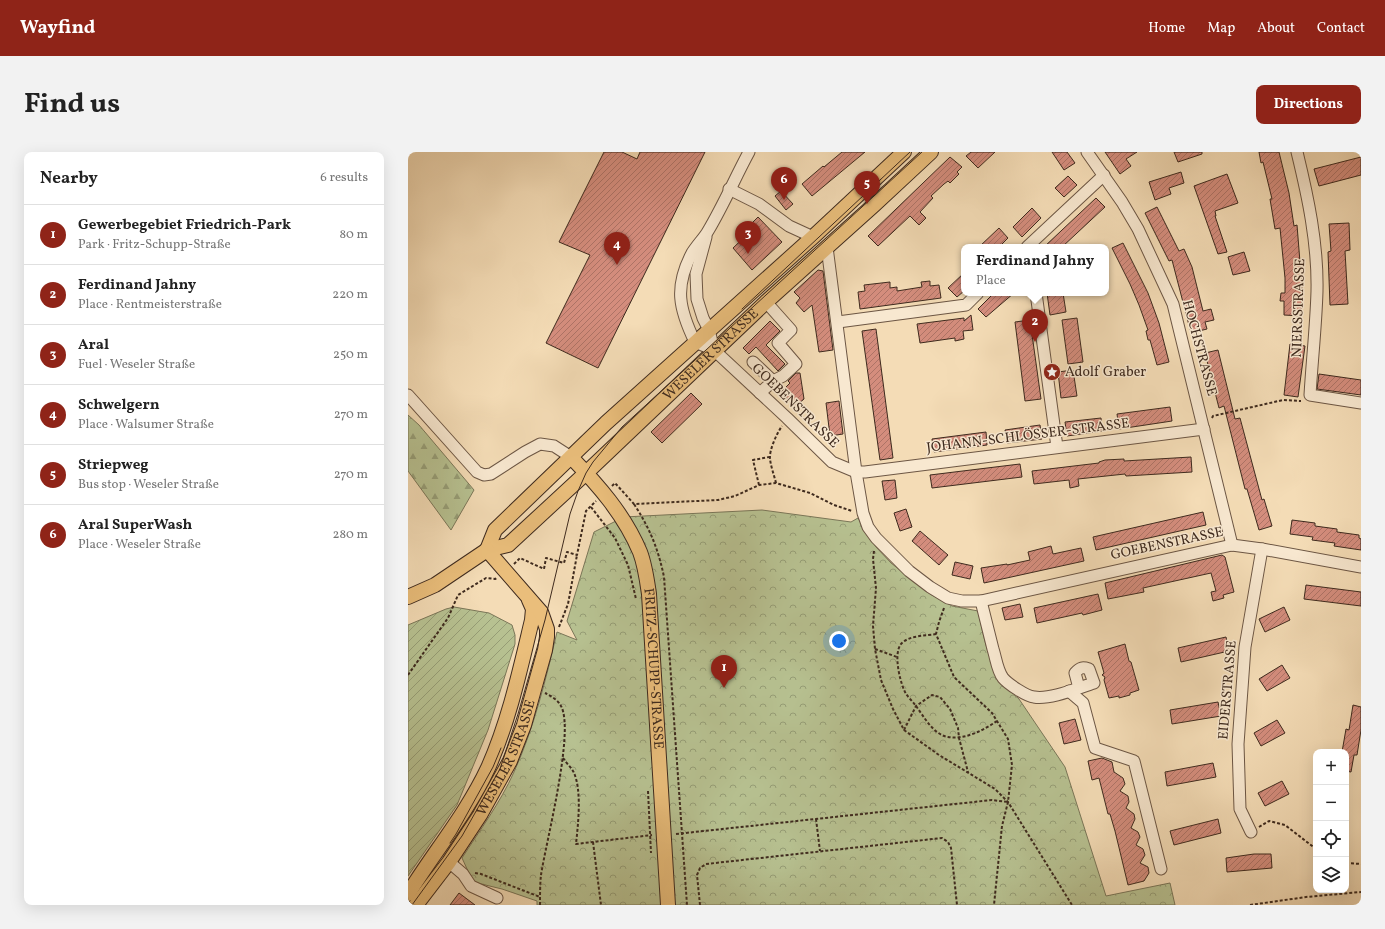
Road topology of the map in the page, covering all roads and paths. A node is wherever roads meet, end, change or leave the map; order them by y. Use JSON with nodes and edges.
{"nodes":[{"id":1,"x":748,"y":152,"type":"edge"},
{"id":2,"x":904,"y":152,"type":"edge"},
{"id":3,"x":931,"y":152,"type":"edge"},
{"id":4,"x":1087,"y":152,"type":"edge"},
{"id":5,"x":1297,"y":152,"type":"edge"},
{"id":6,"x":1104,"y":175,"type":"junction"},
{"id":7,"x":729,"y":190,"type":"junction"},
{"id":8,"x":708,"y":231,"type":"junction"},
{"id":9,"x":813,"y":237,"type":"junction"},
{"id":10,"x":1030,"y":244,"type":"edge"},
{"id":11,"x":827,"y":247,"type":"junction"},
{"id":12,"x":975,"y":296,"type":"edge"},
{"id":13,"x":1036,"y":296,"type":"edge"},
{"id":14,"x":766,"y":302,"type":"junction"},
{"id":15,"x":838,"y":322,"type":"junction"},
{"id":16,"x":709,"y":330,"type":"junction"},
{"id":17,"x":695,"y":342,"type":"junction"},
{"id":18,"x":714,"y":350,"type":"junction"},
{"id":19,"x":754,"y":362,"type":"dead end"},
{"id":20,"x":773,"y":381,"type":"junction"},
{"id":21,"x":760,"y":393,"type":"junction"},
{"id":22,"x":408,"y":395,"type":"edge"},
{"id":23,"x":1310,"y":395,"type":"junction"},
{"id":24,"x":1361,"y":403,"type":"edge"},
{"id":25,"x":787,"y":418,"type":"junction"},
{"id":26,"x":1204,"y":429,"type":"junction"},
{"id":27,"x":1058,"y":447,"type":"junction"},
{"id":28,"x":571,"y":457,"type":"junction"},
{"id":29,"x":770,"y":457,"type":"junction"},
{"id":30,"x":856,"y":472,"type":"junction"},
{"id":31,"x":586,"y":473,"type":"junction"},
{"id":32,"x":776,"y":484,"type":"junction"},
{"id":33,"x":759,"y":485,"type":"junction"},
{"id":34,"x":604,"y":494,"type":"junction"},
{"id":35,"x":634,"y":504,"type":"junction"},
{"id":36,"x":591,"y":507,"type":"junction"},
{"id":37,"x":863,"y":513,"type":"junction"},
{"id":38,"x":876,"y":538,"type":"junction"},
{"id":39,"x":1232,"y":545,"type":"junction"},
{"id":40,"x":1262,"y":549,"type":"junction"},
{"id":41,"x":487,"y":550,"type":"junction"},
{"id":42,"x":577,"y":555,"type":"junction"},
{"id":43,"x":1361,"y":567,"type":"edge"},
{"id":44,"x":505,"y":571,"type":"junction"},
{"id":45,"x":408,"y":597,"type":"edge"},
{"id":46,"x":528,"y":598,"type":"junction"},
{"id":47,"x":948,"y":598,"type":"junction"},
{"id":48,"x":636,"y":601,"type":"dead end"},
{"id":49,"x":982,"y":601,"type":"junction"},
{"id":50,"x":557,"y":631,"type":"dead end"},
{"id":51,"x":936,"y":634,"type":"junction"},
{"id":52,"x":875,"y":649,"type":"junction"},
{"id":53,"x":898,"y":657,"type":"junction"},
{"id":54,"x":408,"y":675,"type":"edge"},
{"id":55,"x":533,"y":690,"type":"junction"},
{"id":56,"x":916,"y":706,"type":"junction"},
{"id":57,"x":997,"y":721,"type":"junction"},
{"id":58,"x":904,"y":730,"type":"junction"},
{"id":59,"x":959,"y":738,"type":"junction"},
{"id":60,"x":563,"y":758,"type":"junction"},
{"id":61,"x":968,"y":772,"type":"junction"},
{"id":62,"x":648,"y":791,"type":"dead end"},
{"id":63,"x":1008,"y":802,"type":"junction"},
{"id":64,"x":816,"y":819,"type":"junction"},
{"id":65,"x":1251,"y":832,"type":"joint"},
{"id":66,"x":682,"y":834,"type":"junction"},
{"id":67,"x":656,"y":835,"type":"junction"},
{"id":68,"x":593,"y":842,"type":"junction"},
{"id":69,"x":1313,"y":847,"type":"edge"},
{"id":70,"x":820,"y":851,"type":"junction"},
{"id":71,"x":652,"y":859,"type":"dead end"},
{"id":72,"x":449,"y":862,"type":"junction"},
{"id":73,"x":1349,"y":863,"type":"edge"},
{"id":74,"x":1361,"y":864,"type":"edge"},
{"id":75,"x":1161,"y":869,"type":"dead end"},
{"id":76,"x":463,"y":874,"type":"junction"},
{"id":77,"x":1361,"y":892,"type":"edge"},
{"id":78,"x":408,"y":894,"type":"edge"},
{"id":79,"x":540,"y":897,"type":"junction"},
{"id":80,"x":497,"y":898,"type":"dead end"},
{"id":81,"x":416,"y":905,"type":"edge"},
{"id":82,"x":540,"y":905,"type":"edge"},
{"id":83,"x":601,"y":905,"type":"edge"},
{"id":84,"x":668,"y":905,"type":"edge"},
{"id":85,"x":687,"y":905,"type":"edge"},
{"id":86,"x":700,"y":905,"type":"edge"},
{"id":87,"x":957,"y":905,"type":"edge"},
{"id":88,"x":994,"y":905,"type":"edge"},
{"id":89,"x":1072,"y":905,"type":"edge"},
{"id":90,"x":1250,"y":905,"type":"edge"}],
"edges":[{"from":1,"to":7,"type":"street"},
{"from":2,"to":9,"type":"main road","name":"WESELER STRASSE"},
{"from":3,"to":11,"type":"main road","name":"WESELER STRASSE"},
{"from":4,"to":6,"type":"street","name":"HOCHSTRASSE"},
{"from":5,"to":23,"type":"street","name":"NIERSSTRASSE"},
{"from":6,"to":10,"type":"street"},
{"from":6,"to":26,"type":"street","name":"HOCHSTRASSE"},
{"from":7,"to":8,"type":"street"},
{"from":7,"to":9,"type":"street"},
{"from":8,"to":16,"type":"street"},
{"from":8,"to":17,"type":"street"},
{"from":9,"to":16,"type":"main road","name":"WESELER STRASSE"},
{"from":11,"to":14,"type":"main road","name":"WESELER STRASSE"},
{"from":11,"to":15,"type":"street"},
{"from":12,"to":15,"type":"street"},
{"from":13,"to":27,"type":"street"},
{"from":14,"to":18,"type":"main road","name":"WESELER STRASSE"},
{"from":14,"to":20,"type":"street"},
{"from":15,"to":30,"type":"street"},
{"from":16,"to":17,"type":"main road","name":"WESELER STRASSE"},
{"from":16,"to":18,"type":"street"},
{"from":17,"to":18,"type":"street"},
{"from":17,"to":28,"type":"main road","name":"WESELER STRASSE"},
{"from":18,"to":21,"type":"street","name":"GOEBENSTRASSE"},
{"from":18,"to":31,"type":"main road","name":"WESELER STRASSE"},
{"from":19,"to":20,"type":"street"},
{"from":20,"to":21,"type":"street"},
{"from":21,"to":25,"type":"street","name":"GOEBENSTRASSE"},
{"from":22,"to":28,"type":"street"},
{"from":23,"to":24,"type":"street"},
{"from":23,"to":26,"type":"path"},
{"from":25,"to":29,"type":"path"},
{"from":25,"to":30,"type":"street","name":"GOEBENSTRASSE"},
{"from":26,"to":27,"type":"street","name":"JOHANN-SCHLÖSSER-STRASSE"},
{"from":26,"to":39,"type":"street","name":"HOCHSTRASSE"},
{"from":27,"to":30,"type":"street","name":"JOHANN-SCHLÖSSER-STRASSE"},
{"from":28,"to":31,"type":"main road","name":"FRITZ-SCHUPP-STRASSE"},
{"from":28,"to":41,"type":"main road","name":"WESELER STRASSE"},
{"from":29,"to":32,"type":"path"},
{"from":29,"to":33,"type":"path"},
{"from":30,"to":37,"type":"street","name":"GOEBENSTRASSE"},
{"from":31,"to":34,"type":"main road","name":"FRITZ-SCHUPP-STRASSE"},
{"from":31,"to":41,"type":"main road","name":"WESELER STRASSE"},
{"from":32,"to":33,"type":"path"},
{"from":32,"to":37,"type":"path"},
{"from":33,"to":35,"type":"path"},
{"from":34,"to":35,"type":"path"},
{"from":34,"to":36,"type":"path"},
{"from":34,"to":67,"type":"main road","name":"FRITZ-SCHUPP-STRASSE"},
{"from":35,"to":66,"type":"path"},
{"from":36,"to":42,"type":"path"},
{"from":36,"to":48,"type":"path"},
{"from":37,"to":38,"type":"street","name":"GOEBENSTRASSE"},
{"from":38,"to":47,"type":"street","name":"GOEBENSTRASSE"},
{"from":38,"to":52,"type":"path"},
{"from":39,"to":40,"type":"street","name":"GOEBENSTRASSE"},
{"from":39,"to":49,"type":"street","name":"GOEBENSTRASSE"},
{"from":40,"to":43,"type":"street","name":"GOEBENSTRASSE"},
{"from":40,"to":65,"type":"street","name":"EIDERSTRASSE"},
{"from":41,"to":44,"type":"main road","name":"WESELER STRASSE"},
{"from":41,"to":45,"type":"main road"},
{"from":42,"to":44,"type":"path"},
{"from":42,"to":50,"type":"path"},
{"from":44,"to":46,"type":"main road","name":"WESELER STRASSE"},
{"from":44,"to":54,"type":"path"},
{"from":46,"to":55,"type":"main road","name":"WESELER STRASSE"},
{"from":46,"to":78,"type":"main road","name":"WESELER STRASSE"},
{"from":47,"to":49,"type":"street","name":"GOEBENSTRASSE"},
{"from":47,"to":51,"type":"path"},
{"from":49,"to":75,"type":"street"},
{"from":51,"to":53,"type":"path"},
{"from":51,"to":57,"type":"path"},
{"from":52,"to":53,"type":"path"},
{"from":52,"to":58,"type":"path"},
{"from":53,"to":56,"type":"path"},
{"from":55,"to":60,"type":"path"},
{"from":55,"to":72,"type":"main road","name":"WESELER STRASSE"},
{"from":56,"to":58,"type":"path"},
{"from":56,"to":59,"type":"path"},
{"from":56,"to":59,"type":"path"},
{"from":57,"to":59,"type":"path"},
{"from":57,"to":63,"type":"path"},
{"from":58,"to":61,"type":"path"},
{"from":59,"to":61,"type":"path"},
{"from":60,"to":68,"type":"path"},
{"from":60,"to":79,"type":"path"},
{"from":61,"to":63,"type":"path"},
{"from":62,"to":67,"type":"path"},
{"from":63,"to":64,"type":"path"},
{"from":63,"to":88,"type":"path"},
{"from":63,"to":89,"type":"path"},
{"from":64,"to":66,"type":"path"},
{"from":64,"to":70,"type":"path"},
{"from":65,"to":69,"type":"path"},
{"from":66,"to":67,"type":"path"},
{"from":66,"to":85,"type":"path"},
{"from":67,"to":68,"type":"path"},
{"from":67,"to":71,"type":"path"},
{"from":67,"to":84,"type":"main road","name":"FRITZ-SCHUPP-STRASSE"},
{"from":68,"to":83,"type":"path"},
{"from":70,"to":86,"type":"path"},
{"from":70,"to":87,"type":"path"},
{"from":72,"to":76,"type":"street"},
{"from":72,"to":81,"type":"main road","name":"WESELER STRASSE"},
{"from":73,"to":74,"type":"path"},
{"from":76,"to":79,"type":"path"},
{"from":76,"to":80,"type":"street"},
{"from":77,"to":90,"type":"path"},
{"from":79,"to":82,"type":"path"}]}
